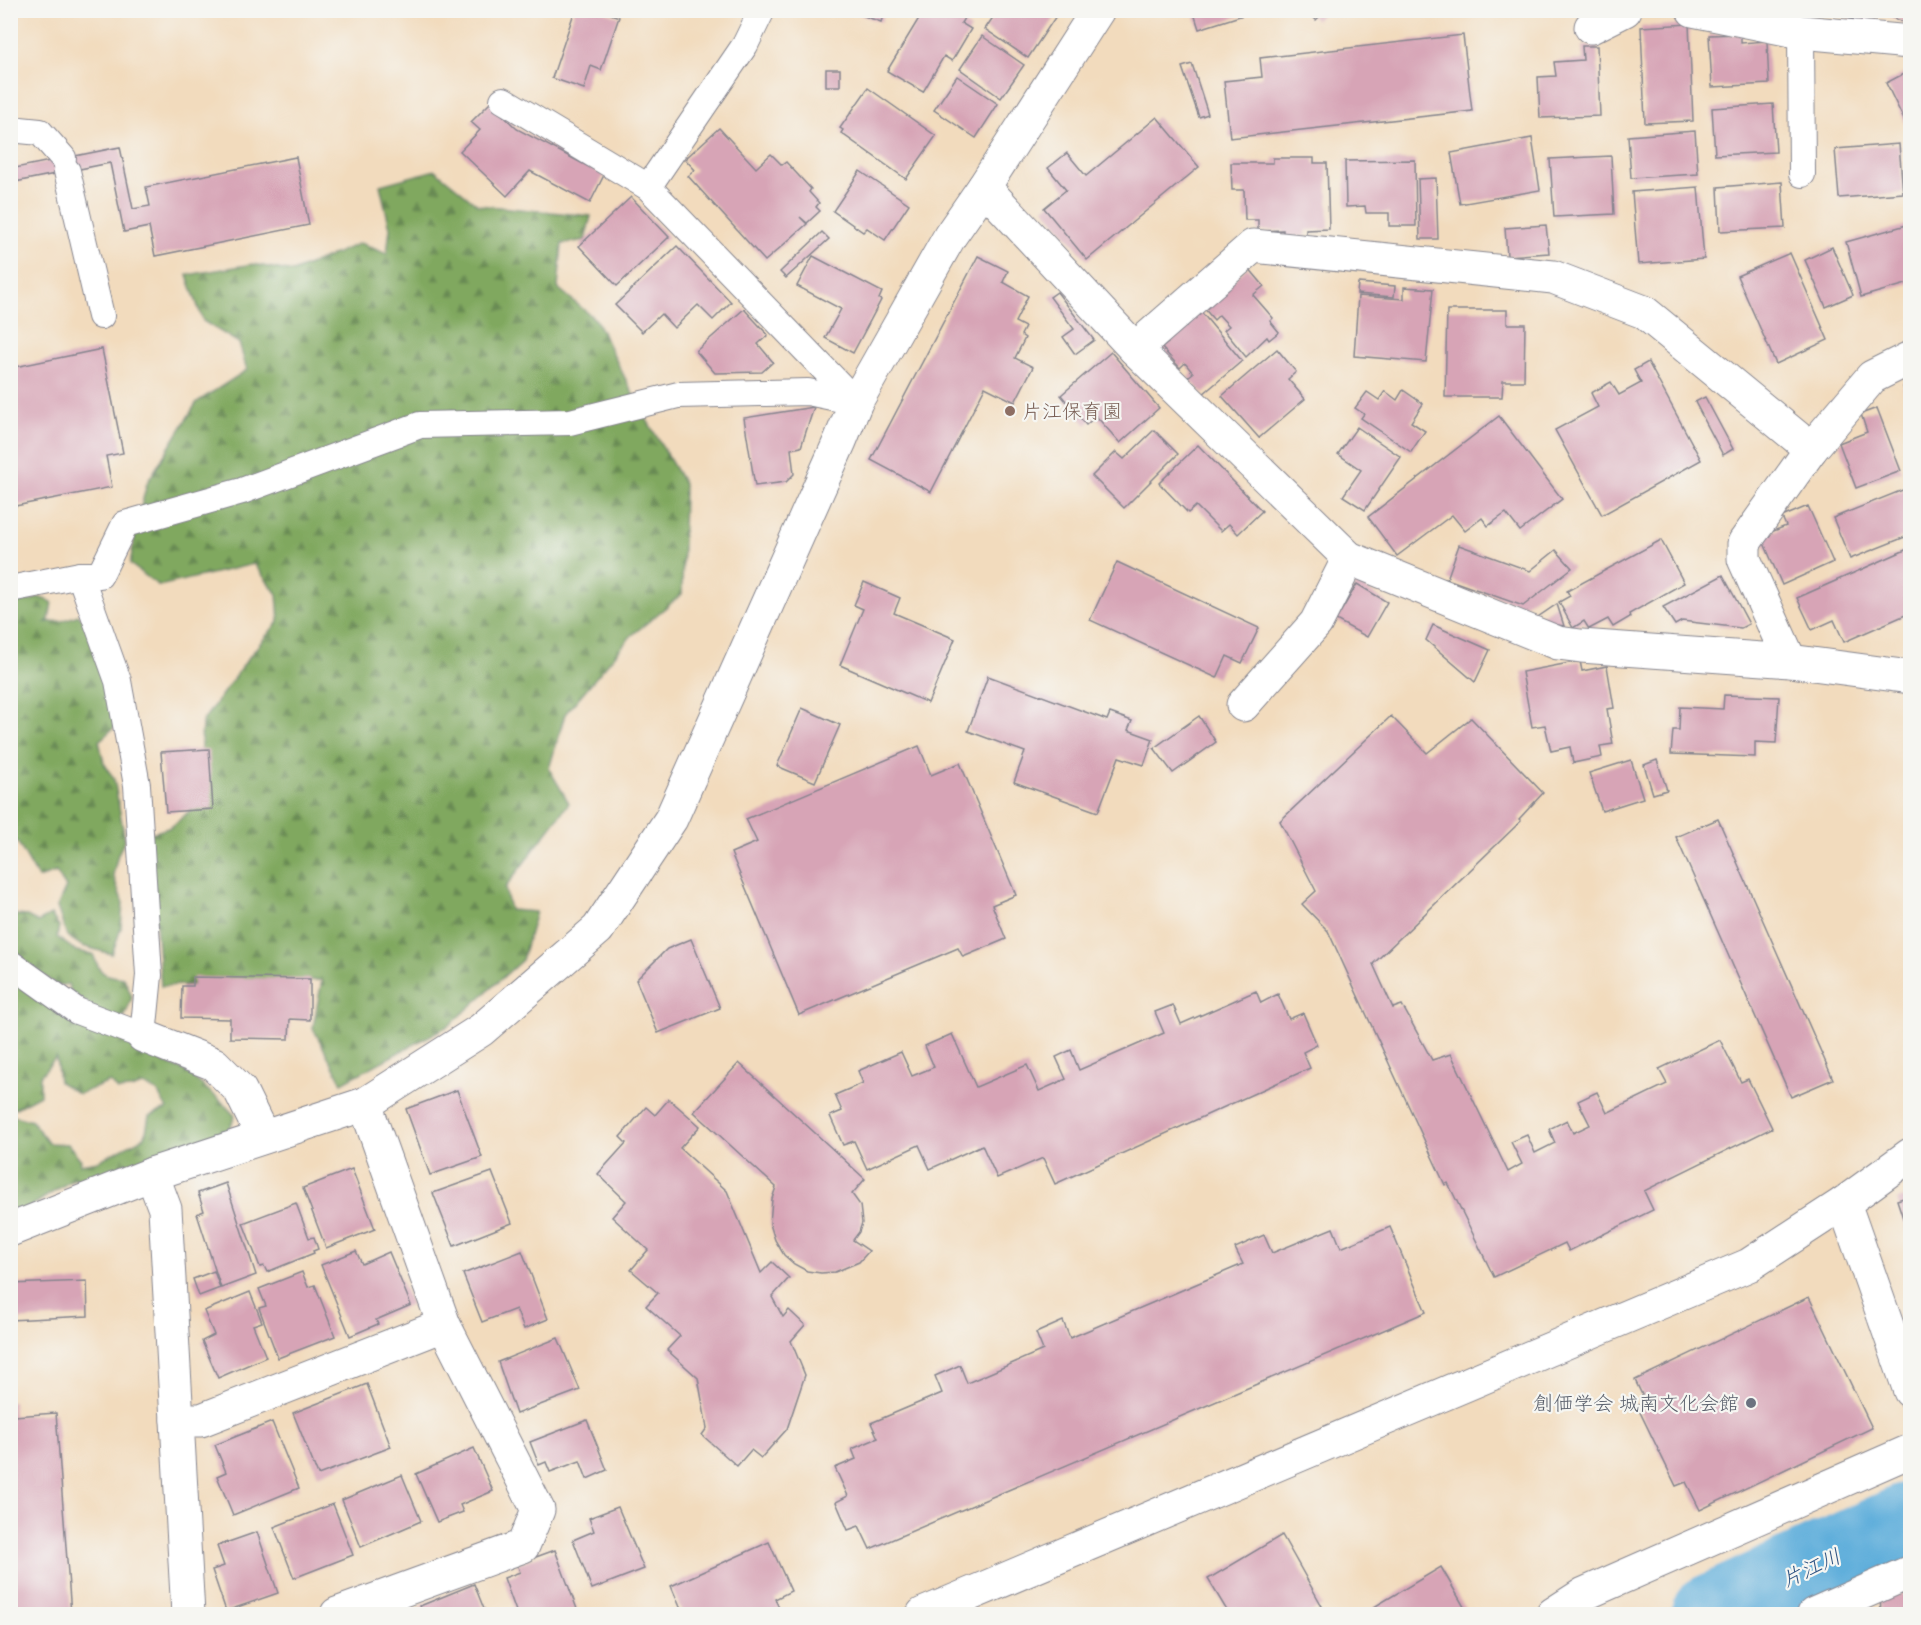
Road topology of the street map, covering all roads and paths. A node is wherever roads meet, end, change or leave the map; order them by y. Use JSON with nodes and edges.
{"nodes":[{"id":1,"x":762,"y":10,"type":"edge"},
{"id":2,"x":1098,"y":10,"type":"edge"},
{"id":3,"x":1625,"y":10,"type":"edge"},
{"id":4,"x":1693,"y":10,"type":"edge"},
{"id":5,"x":1591,"y":27,"type":"dead end"},
{"id":6,"x":1801,"y":32,"type":"junction"},
{"id":7,"x":1911,"y":42,"type":"edge"},
{"id":8,"x":503,"y":100,"type":"dead end"},
{"id":9,"x":10,"y":129,"type":"edge"},
{"id":10,"x":1802,"y":174,"type":"dead end"},
{"id":11,"x":648,"y":188,"type":"junction"},
{"id":12,"x":984,"y":188,"type":"junction"},
{"id":13,"x":101,"y":316,"type":"dead end"},
{"id":14,"x":1135,"y":349,"type":"junction"},
{"id":15,"x":1911,"y":358,"type":"edge"},
{"id":16,"x":855,"y":402,"type":"junction"},
{"id":17,"x":1811,"y":449,"type":"junction"},
{"id":18,"x":1349,"y":558,"type":"junction"},
{"id":19,"x":80,"y":575,"type":"junction"},
{"id":20,"x":10,"y":589,"type":"edge"},
{"id":21,"x":1790,"y":661,"type":"junction"},
{"id":22,"x":1911,"y":677,"type":"edge"},
{"id":23,"x":1243,"y":705,"type":"dead end"},
{"id":24,"x":10,"y":963,"type":"edge"},
{"id":25,"x":143,"y":1036,"type":"junction"},
{"id":26,"x":365,"y":1104,"type":"junction"},
{"id":27,"x":262,"y":1137,"type":"junction"},
{"id":28,"x":1911,"y":1155,"type":"edge"},
{"id":29,"x":152,"y":1174,"type":"junction"},
{"id":30,"x":1844,"y":1203,"type":"junction"},
{"id":31,"x":10,"y":1230,"type":"edge"},
{"id":32,"x":444,"y":1325,"type":"junction"},
{"id":33,"x":1911,"y":1391,"type":"edge"},
{"id":34,"x":177,"y":1420,"type":"junction"},
{"id":35,"x":1911,"y":1451,"type":"edge"},
{"id":36,"x":1911,"y":1572,"type":"edge"},
{"id":37,"x":188,"y":1614,"type":"edge"},
{"id":38,"x":337,"y":1614,"type":"edge"},
{"id":39,"x":923,"y":1614,"type":"edge"},
{"id":40,"x":1553,"y":1614,"type":"edge"},
{"id":41,"x":1814,"y":1614,"type":"edge"}],
"edges":[{"from":1,"to":11,"type":"lane"},
{"from":2,"to":12,"type":"street"},
{"from":3,"to":5,"type":"street"},
{"from":4,"to":6,"type":"street"},
{"from":6,"to":7,"type":"street"},
{"from":6,"to":10,"type":"lane"},
{"from":8,"to":11,"type":"lane"},
{"from":9,"to":13,"type":"lane"},
{"from":11,"to":16,"type":"lane"},
{"from":12,"to":14,"type":"street"},
{"from":12,"to":16,"type":"street"},
{"from":14,"to":17,"type":"street"},
{"from":14,"to":18,"type":"street"},
{"from":15,"to":17,"type":"street"},
{"from":16,"to":19,"type":"lane"},
{"from":16,"to":26,"type":"street"},
{"from":17,"to":21,"type":"street"},
{"from":18,"to":21,"type":"street"},
{"from":18,"to":23,"type":"street"},
{"from":19,"to":20,"type":"lane"},
{"from":19,"to":25,"type":"lane"},
{"from":21,"to":22,"type":"street"},
{"from":24,"to":25,"type":"lane"},
{"from":25,"to":27,"type":"street"},
{"from":26,"to":27,"type":"street"},
{"from":26,"to":32,"type":"street"},
{"from":27,"to":29,"type":"street"},
{"from":28,"to":30,"type":"street"},
{"from":29,"to":31,"type":"street"},
{"from":29,"to":34,"type":"street"},
{"from":30,"to":33,"type":"street"},
{"from":30,"to":39,"type":"street"},
{"from":32,"to":34,"type":"street"},
{"from":32,"to":38,"type":"street"},
{"from":34,"to":37,"type":"street"},
{"from":35,"to":40,"type":"street"},
{"from":36,"to":41,"type":"street"}]}
